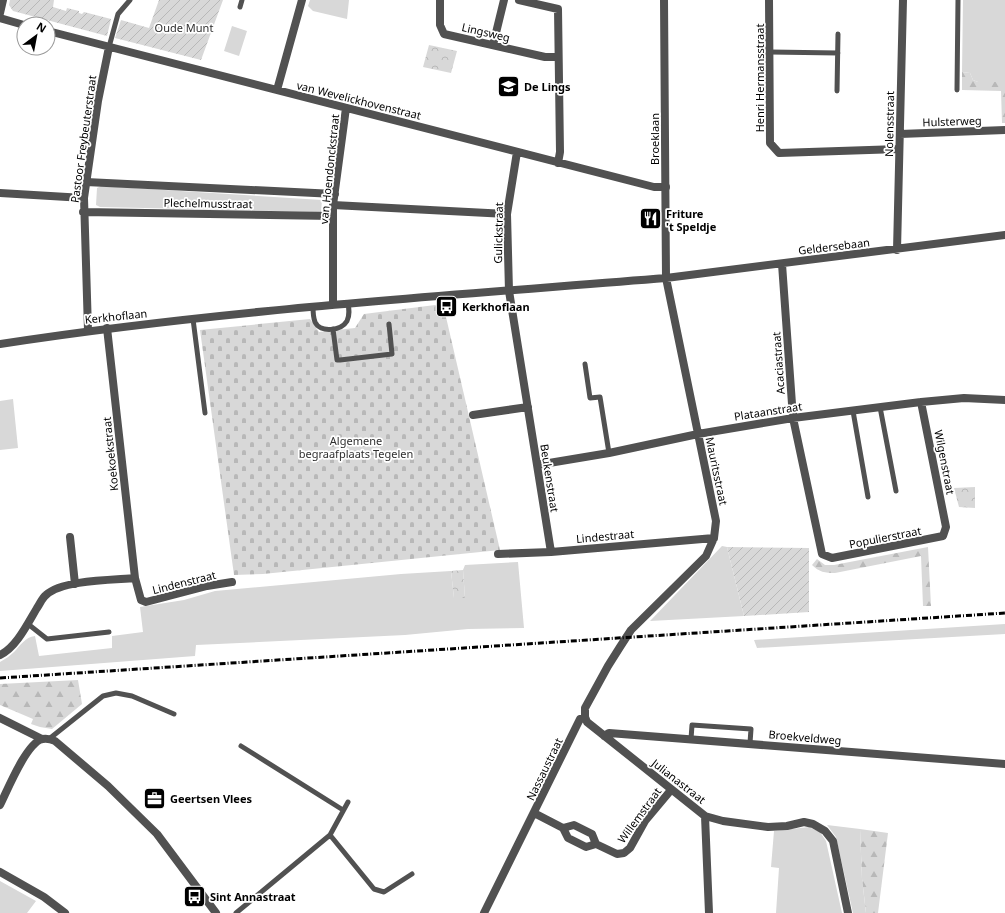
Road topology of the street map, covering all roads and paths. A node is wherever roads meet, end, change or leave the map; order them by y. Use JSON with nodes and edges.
{"nodes":[{"id":1,"x":3,"y":0,"type":"edge"},
{"id":2,"x":130,"y":0,"type":"edge"},
{"id":3,"x":242,"y":0,"type":"edge"},
{"id":4,"x":302,"y":0,"type":"edge"},
{"id":5,"x":440,"y":0,"type":"edge"},
{"id":6,"x":504,"y":0,"type":"edge"},
{"id":7,"x":518,"y":0,"type":"edge"},
{"id":8,"x":664,"y":0,"type":"edge"},
{"id":9,"x":769,"y":0,"type":"edge"},
{"id":10,"x":903,"y":0,"type":"edge"},
{"id":11,"x":958,"y":0,"type":"edge"},
{"id":12,"x":240,"y":7,"type":"dead end"},
{"id":13,"x":0,"y":13,"type":"edge"},
{"id":14,"x":0,"y":18,"type":"edge"},
{"id":15,"x":16,"y":23,"type":"edge"},
{"id":16,"x":56,"y":33,"type":"edge"},
{"id":17,"x":838,"y":34,"type":"dead end"},
{"id":18,"x":493,"y":45,"type":"junction"},
{"id":19,"x":109,"y":47,"type":"junction"},
{"id":20,"x":770,"y":52,"type":"junction"},
{"id":21,"x":838,"y":53,"type":"junction"},
{"id":22,"x":558,"y":57,"type":"junction"},
{"id":23,"x":277,"y":90,"type":"junction"},
{"id":24,"x":837,"y":90,"type":"dead end"},
{"id":25,"x":957,"y":90,"type":"dead end"},
{"id":26,"x":346,"y":108,"type":"junction"},
{"id":27,"x":1005,"y":130,"type":"edge"},
{"id":28,"x":900,"y":134,"type":"junction"},
{"id":29,"x":899,"y":149,"type":"junction"},
{"id":30,"x":517,"y":152,"type":"junction"},
{"id":31,"x":558,"y":163,"type":"junction"},
{"id":32,"x":86,"y":182,"type":"junction"},
{"id":33,"x":666,"y":188,"type":"junction"},
{"id":34,"x":0,"y":193,"type":"edge"},
{"id":35,"x":335,"y":194,"type":"junction"},
{"id":36,"x":84,"y":198,"type":"junction"},
{"id":37,"x":333,"y":205,"type":"junction"},
{"id":38,"x":84,"y":212,"type":"junction"},
{"id":39,"x":507,"y":214,"type":"junction"},
{"id":40,"x":333,"y":216,"type":"junction"},
{"id":41,"x":1005,"y":235,"type":"edge"},
{"id":42,"x":897,"y":250,"type":"junction"},
{"id":43,"x":782,"y":264,"type":"junction"},
{"id":44,"x":666,"y":278,"type":"junction"},
{"id":45,"x":509,"y":290,"type":"junction"},
{"id":46,"x":348,"y":303,"type":"junction"},
{"id":47,"x":333,"y":304,"type":"junction"},
{"id":48,"x":313,"y":306,"type":"junction"},
{"id":49,"x":193,"y":319,"type":"junction"},
{"id":50,"x":389,"y":324,"type":"dead end"},
{"id":51,"x":107,"y":328,"type":"junction"},
{"id":52,"x":333,"y":329,"type":"junction"},
{"id":53,"x":88,"y":330,"type":"junction"},
{"id":54,"x":0,"y":344,"type":"edge"},
{"id":55,"x":585,"y":364,"type":"dead end"},
{"id":56,"x":1005,"y":400,"type":"edge"},
{"id":57,"x":921,"y":402,"type":"junction"},
{"id":58,"x":528,"y":407,"type":"junction"},
{"id":59,"x":880,"y":407,"type":"junction"},
{"id":60,"x":853,"y":411,"type":"junction"},
{"id":61,"x":205,"y":413,"type":"dead end"},
{"id":62,"x":473,"y":415,"type":"dead end"},
{"id":63,"x":793,"y":418,"type":"junction"},
{"id":64,"x":698,"y":434,"type":"junction"},
{"id":65,"x":609,"y":453,"type":"junction"},
{"id":66,"x":537,"y":466,"type":"junction"},
{"id":67,"x":896,"y":491,"type":"dead end"},
{"id":68,"x":868,"y":497,"type":"dead end"},
{"id":69,"x":946,"y":527,"type":"joint"},
{"id":70,"x":70,"y":537,"type":"dead end"},
{"id":71,"x":714,"y":538,"type":"junction"},
{"id":72,"x":551,"y":552,"type":"junction"},
{"id":73,"x":498,"y":554,"type":"dead end"},
{"id":74,"x":822,"y":554,"type":"joint"},
{"id":75,"x":135,"y":578,"type":"junction"},
{"id":76,"x":232,"y":582,"type":"dead end"},
{"id":77,"x":75,"y":584,"type":"junction"},
{"id":78,"x":28,"y":624,"type":"junction"},
{"id":79,"x":109,"y":632,"type":"dead end"},
{"id":80,"x":626,"y":638,"type":"joint"},
{"id":81,"x":0,"y":656,"type":"edge"},
{"id":82,"x":174,"y":714,"type":"dead end"},
{"id":83,"x":585,"y":717,"type":"junction"},
{"id":84,"x":0,"y":718,"type":"edge"},
{"id":85,"x":604,"y":736,"type":"junction"},
{"id":86,"x":46,"y":739,"type":"junction"},
{"id":87,"x":691,"y":739,"type":"junction"},
{"id":88,"x":750,"y":743,"type":"junction"},
{"id":89,"x":241,"y":746,"type":"dead end"},
{"id":90,"x":1005,"y":764,"type":"edge"},
{"id":91,"x":671,"y":790,"type":"junction"},
{"id":92,"x":348,"y":802,"type":"dead end"},
{"id":93,"x":0,"y":805,"type":"edge"},
{"id":94,"x":344,"y":810,"type":"junction"},
{"id":95,"x":534,"y":813,"type":"junction"},
{"id":96,"x":705,"y":816,"type":"junction"},
{"id":97,"x":563,"y":828,"type":"junction"},
{"id":98,"x":330,"y":835,"type":"junction"},
{"id":99,"x":596,"y":844,"type":"junction"},
{"id":100,"x":0,"y":872,"type":"edge"},
{"id":101,"x":412,"y":874,"type":"dead end"},
{"id":102,"x":65,"y":913,"type":"edge"},
{"id":103,"x":216,"y":913,"type":"edge"},
{"id":104,"x":236,"y":913,"type":"edge"},
{"id":105,"x":484,"y":913,"type":"edge"},
{"id":106,"x":709,"y":913,"type":"edge"},
{"id":107,"x":848,"y":913,"type":"edge"}],
"edges":[{"from":1,"to":13,"type":"street"},
{"from":2,"to":19,"type":"lane"},
{"from":3,"to":12,"type":"lane"},
{"from":4,"to":23,"type":"street"},
{"from":5,"to":18,"type":"street","name":"Lingsweg"},
{"from":6,"to":18,"type":"street"},
{"from":7,"to":22,"type":"street"},
{"from":8,"to":33,"type":"street","name":"Broeklaan"},
{"from":9,"to":20,"type":"street","name":"Henri Hermansstraat"},
{"from":10,"to":28,"type":"street","name":"Nolensstraat"},
{"from":11,"to":25,"type":"lane"},
{"from":14,"to":15,"type":"street"},
{"from":16,"to":19,"type":"street","name":"van Wevelickhovenstraat"},
{"from":17,"to":21,"type":"lane"},
{"from":18,"to":22,"type":"street","name":"Lingsweg"},
{"from":19,"to":23,"type":"street","name":"van Wevelickhovenstraat"},
{"from":19,"to":32,"type":"street","name":"Pastoor Freybeuterstraat"},
{"from":20,"to":21,"type":"lane"},
{"from":20,"to":29,"type":"street","name":"Henri Hermansstraat"},
{"from":21,"to":24,"type":"lane"},
{"from":22,"to":31,"type":"street"},
{"from":23,"to":26,"type":"street","name":"van Wevelickhovenstraat"},
{"from":26,"to":30,"type":"street","name":"van Wevelickhovenstraat"},
{"from":26,"to":35,"type":"street","name":"van Hoendonckstraat"},
{"from":27,"to":28,"type":"street","name":"Hulsterweg"},
{"from":28,"to":29,"type":"street","name":"Nolensstraat"},
{"from":29,"to":42,"type":"street","name":"Nolensstraat"},
{"from":30,"to":31,"type":"street","name":"van Wevelickhovenstraat"},
{"from":30,"to":39,"type":"street","name":"Gulickstraat"},
{"from":31,"to":33,"type":"street","name":"van Wevelickhovenstraat"},
{"from":32,"to":35,"type":"street","name":"Plechelmusstraat"},
{"from":32,"to":36,"type":"street","name":"Pastoor Freybeuterstraat"},
{"from":33,"to":44,"type":"street","name":"Broeklaan"},
{"from":34,"to":36,"type":"street"},
{"from":35,"to":37,"type":"street","name":"van Hoendonckstraat"},
{"from":36,"to":38,"type":"street","name":"Pastoor Freybeuterstraat"},
{"from":37,"to":39,"type":"street"},
{"from":37,"to":40,"type":"street","name":"van Hoendonckstraat"},
{"from":38,"to":40,"type":"street","name":"Plechelmusstraat"},
{"from":38,"to":53,"type":"street","name":"Pastoor Freybeuterstraat"},
{"from":39,"to":45,"type":"street","name":"Gulickstraat"},
{"from":40,"to":47,"type":"street","name":"van Hoendonckstraat"},
{"from":41,"to":42,"type":"street","name":"Geldersebaan"},
{"from":42,"to":43,"type":"street","name":"Geldersebaan"},
{"from":43,"to":44,"type":"street","name":"Geldersebaan"},
{"from":43,"to":63,"type":"street","name":"Acaciastraat"},
{"from":44,"to":45,"type":"street","name":"Kerkhoflaan"},
{"from":44,"to":64,"type":"street","name":"Mauritsstraat"},
{"from":45,"to":46,"type":"street","name":"Kerkhoflaan"},
{"from":45,"to":58,"type":"street","name":"Beukenstraat"},
{"from":46,"to":47,"type":"street","name":"Kerkhoflaan"},
{"from":46,"to":52,"type":"lane"},
{"from":47,"to":48,"type":"street","name":"Kerkhoflaan"},
{"from":48,"to":49,"type":"street","name":"Kerkhoflaan"},
{"from":48,"to":52,"type":"lane"},
{"from":49,"to":51,"type":"street","name":"Kerkhoflaan"},
{"from":49,"to":61,"type":"lane"},
{"from":50,"to":52,"type":"lane"},
{"from":51,"to":53,"type":"street","name":"Kerkhoflaan"},
{"from":51,"to":75,"type":"street","name":"Koekoekstraat"},
{"from":53,"to":54,"type":"street","name":"Kerkhoflaan"},
{"from":55,"to":65,"type":"lane"},
{"from":56,"to":57,"type":"street","name":"Plataanstraat"},
{"from":57,"to":59,"type":"street","name":"Plataanstraat"},
{"from":57,"to":69,"type":"street","name":"Wilgenstraat"},
{"from":58,"to":62,"type":"street"},
{"from":58,"to":66,"type":"street","name":"Beukenstraat"},
{"from":59,"to":60,"type":"street","name":"Plataanstraat"},
{"from":59,"to":67,"type":"lane"},
{"from":60,"to":63,"type":"street","name":"Plataanstraat"},
{"from":60,"to":68,"type":"lane"},
{"from":63,"to":64,"type":"street","name":"Plataanstraat"},
{"from":63,"to":74,"type":"street","name":"Acaciastraat"},
{"from":64,"to":65,"type":"street","name":"Plataanstraat"},
{"from":64,"to":71,"type":"street","name":"Mauritsstraat"},
{"from":65,"to":66,"type":"street","name":"Plataanstraat"},
{"from":66,"to":72,"type":"street","name":"Beukenstraat"},
{"from":69,"to":74,"type":"street","name":"Populierstraat"},
{"from":70,"to":77,"type":"street"},
{"from":71,"to":72,"type":"street","name":"Lindestraat"},
{"from":71,"to":80,"type":"street","name":"Mauritsstraat"},
{"from":72,"to":73,"type":"street","name":"Lindestraat"},
{"from":75,"to":76,"type":"street","name":"Lindenstraat"},
{"from":75,"to":77,"type":"street"},
{"from":77,"to":78,"type":"street"},
{"from":78,"to":79,"type":"lane"},
{"from":78,"to":81,"type":"street"},
{"from":80,"to":83,"type":"street","name":"Nassaustraat"},
{"from":82,"to":86,"type":"lane"},
{"from":83,"to":85,"type":"street","name":"Julianastraat"},
{"from":83,"to":95,"type":"street","name":"Nassaustraat"},
{"from":84,"to":86,"type":"street"},
{"from":85,"to":87,"type":"street","name":"Broekveldweg"},
{"from":85,"to":91,"type":"street","name":"Julianastraat"},
{"from":86,"to":93,"type":"street"},
{"from":86,"to":103,"type":"street"},
{"from":87,"to":88,"type":"street","name":"Broekveldweg"},
{"from":87,"to":88,"type":"lane"},
{"from":88,"to":90,"type":"street","name":"Broekveldweg"},
{"from":89,"to":94,"type":"lane"},
{"from":91,"to":96,"type":"street","name":"Julianastraat"},
{"from":91,"to":99,"type":"street","name":"Willemstraat"},
{"from":92,"to":94,"type":"lane"},
{"from":94,"to":98,"type":"lane"},
{"from":95,"to":97,"type":"street"},
{"from":95,"to":105,"type":"street","name":"Nassaustraat"},
{"from":96,"to":106,"type":"street","name":"Julianastraat"},
{"from":96,"to":107,"type":"street"},
{"from":97,"to":99,"type":"street"},
{"from":97,"to":99,"type":"street"},
{"from":98,"to":101,"type":"lane"},
{"from":98,"to":104,"type":"lane"},
{"from":100,"to":102,"type":"street"}]}
